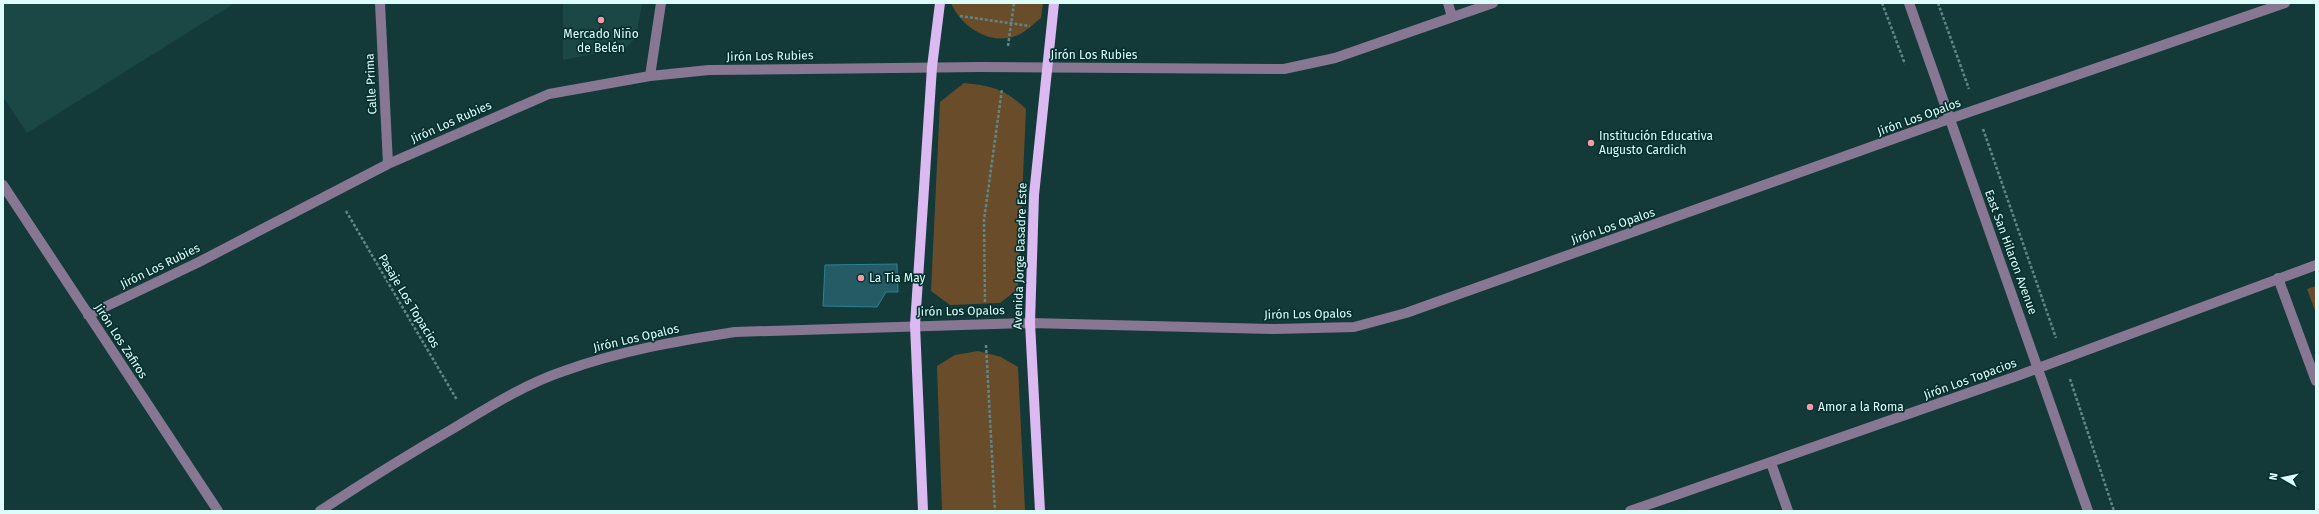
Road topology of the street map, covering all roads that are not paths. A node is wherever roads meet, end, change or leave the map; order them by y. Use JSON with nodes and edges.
{"nodes":[{"id":1,"x":380,"y":3,"type":"edge"},
{"id":2,"x":661,"y":3,"type":"edge"},
{"id":3,"x":940,"y":3,"type":"edge"},
{"id":4,"x":1054,"y":3,"type":"edge"},
{"id":5,"x":1448,"y":3,"type":"edge"},
{"id":6,"x":1493,"y":3,"type":"edge"},
{"id":7,"x":1909,"y":3,"type":"edge"},
{"id":8,"x":2285,"y":3,"type":"edge"},
{"id":9,"x":1452,"y":17,"type":"junction"},
{"id":10,"x":932,"y":67,"type":"junction"},
{"id":11,"x":1046,"y":67,"type":"junction"},
{"id":12,"x":650,"y":76,"type":"junction"},
{"id":13,"x":1949,"y":119,"type":"junction"},
{"id":14,"x":388,"y":164,"type":"junction"},
{"id":15,"x":3,"y":185,"type":"edge"},
{"id":16,"x":2316,"y":265,"type":"edge"},
{"id":17,"x":2278,"y":278,"type":"junction"},
{"id":18,"x":88,"y":315,"type":"junction"},
{"id":19,"x":1030,"y":323,"type":"junction"},
{"id":20,"x":915,"y":325,"type":"junction"},
{"id":21,"x":2039,"y":368,"type":"junction"},
{"id":22,"x":2316,"y":382,"type":"edge"},
{"id":23,"x":1771,"y":463,"type":"junction"},
{"id":24,"x":218,"y":511,"type":"edge"},
{"id":25,"x":320,"y":511,"type":"edge"},
{"id":26,"x":923,"y":511,"type":"edge"},
{"id":27,"x":1040,"y":511,"type":"edge"},
{"id":28,"x":1630,"y":511,"type":"edge"},
{"id":29,"x":1788,"y":511,"type":"edge"},
{"id":30,"x":2088,"y":511,"type":"edge"}],
"edges":[{"from":1,"to":14,"type":"street","name":"Calle Prima"},
{"from":2,"to":12,"type":"street"},
{"from":3,"to":10,"type":"main road"},
{"from":4,"to":11,"type":"main road","name":"Avenida Jorge Basadre Este"},
{"from":5,"to":9,"type":"street"},
{"from":6,"to":9,"type":"street","name":"Jirón Los Rubies"},
{"from":7,"to":13,"type":"street","name":"East San Hilaron Avenue"},
{"from":8,"to":13,"type":"street","name":"Jirón Los Opalos"},
{"from":9,"to":11,"type":"street","name":"Jirón Los Rubies"},
{"from":10,"to":11,"type":"street","name":"Jirón Los Rubies"},
{"from":10,"to":12,"type":"street","name":"Jirón Los Rubies"},
{"from":10,"to":20,"type":"main road"},
{"from":11,"to":19,"type":"main road","name":"Avenida Jorge Basadre Este"},
{"from":12,"to":14,"type":"street","name":"Jirón Los Rubies"},
{"from":13,"to":19,"type":"street","name":"Jirón Los Opalos"},
{"from":13,"to":21,"type":"street","name":"East San Hilaron Avenue"},
{"from":14,"to":18,"type":"street","name":"Jirón Los Rubies"},
{"from":15,"to":18,"type":"street","name":"Jirón Los Zafiros"},
{"from":16,"to":17,"type":"street","name":"Jirón Los Topacios"},
{"from":17,"to":21,"type":"street","name":"Jirón Los Topacios"},
{"from":17,"to":22,"type":"street"},
{"from":18,"to":24,"type":"street","name":"Jirón Los Zafiros"},
{"from":19,"to":20,"type":"street","name":"Jirón Los Opalos"},
{"from":19,"to":27,"type":"main road","name":"Avenida Jorge Basadre Este"},
{"from":20,"to":25,"type":"street","name":"Jirón Los Opalos"},
{"from":20,"to":26,"type":"main road"},
{"from":21,"to":23,"type":"street","name":"Jirón Los Topacios"},
{"from":21,"to":30,"type":"street","name":"East San Hilaron Avenue"},
{"from":23,"to":28,"type":"street","name":"Jirón Los Topacios"},
{"from":23,"to":29,"type":"street"}]}
